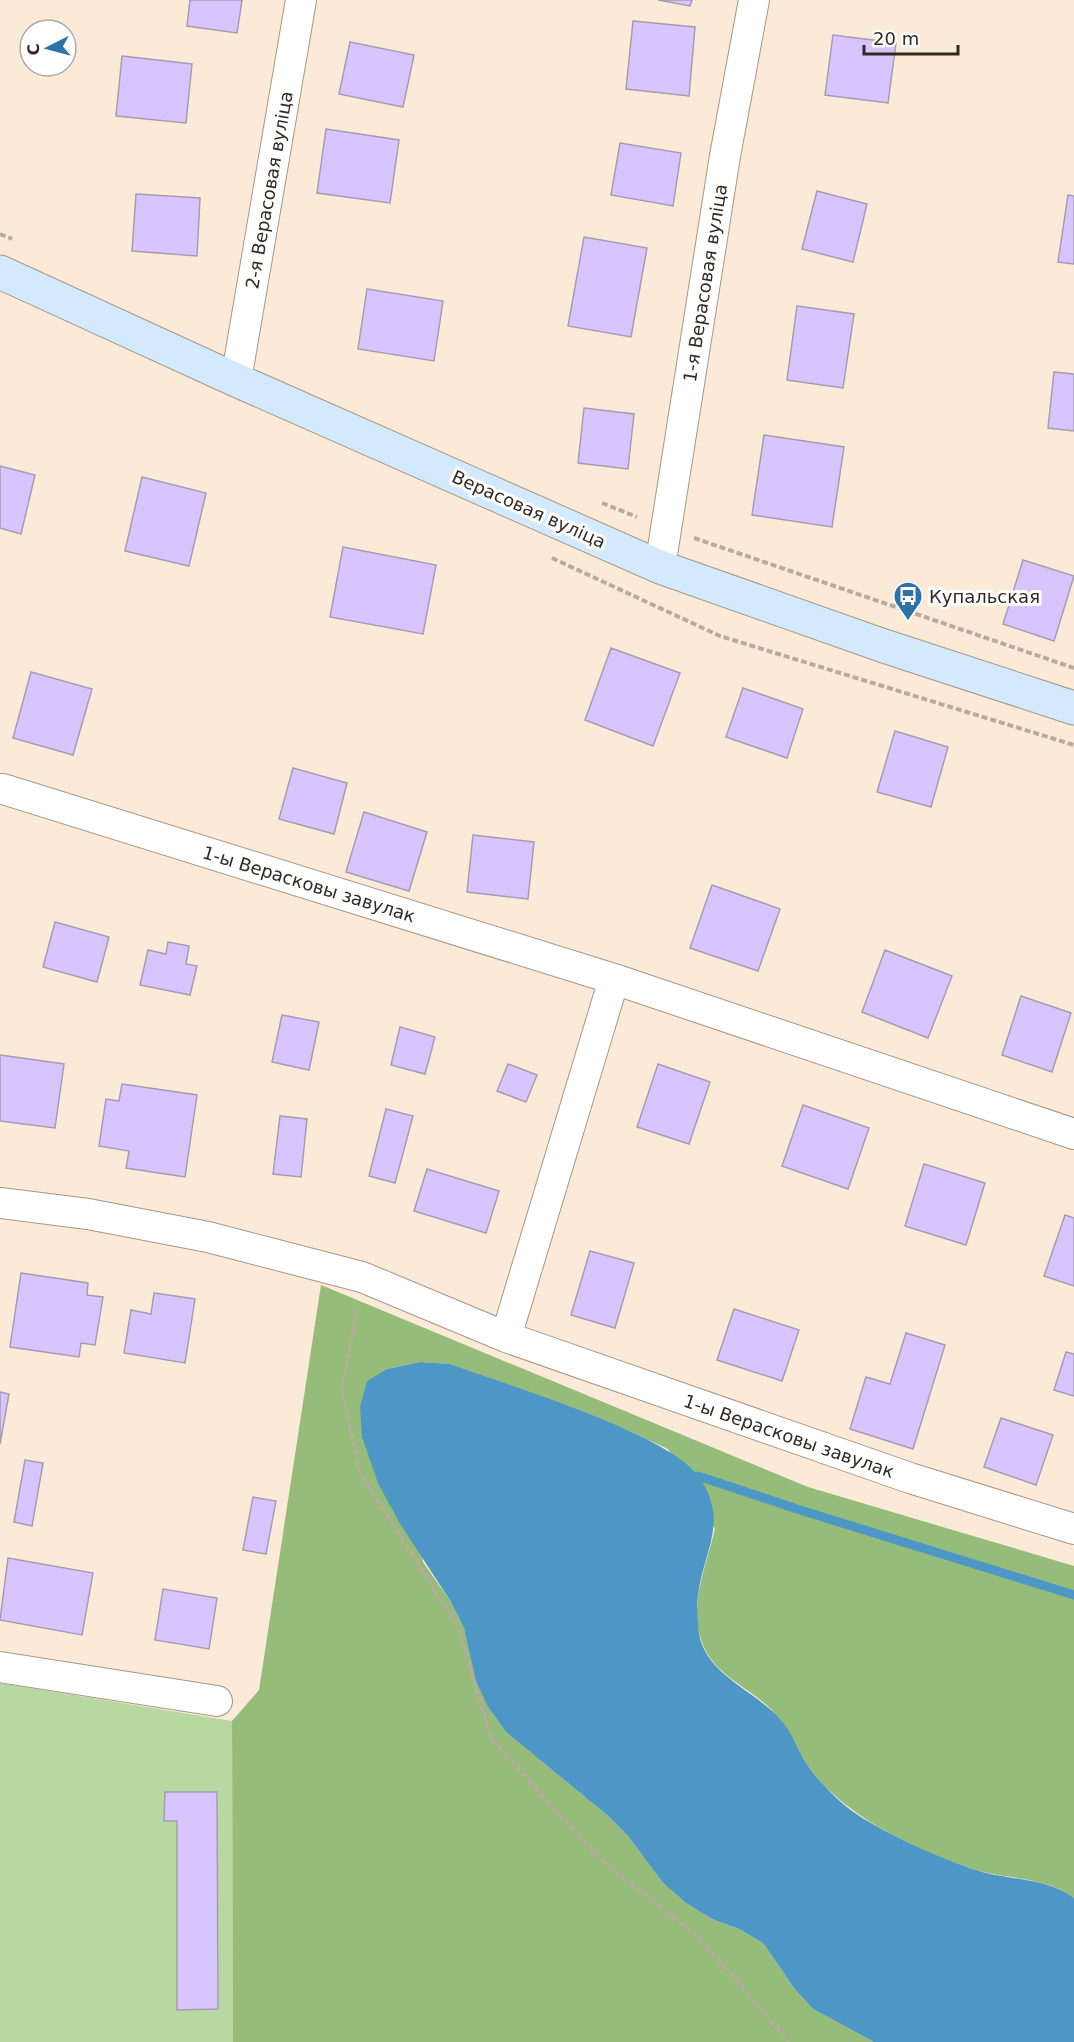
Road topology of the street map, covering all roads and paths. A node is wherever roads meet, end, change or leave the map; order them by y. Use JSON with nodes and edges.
{"nodes":[{"id":1,"x":301,"y":0,"type":"edge"},
{"id":2,"x":754,"y":0,"type":"edge"},
{"id":3,"x":0,"y":234,"type":"edge"},
{"id":4,"x":21,"y":244,"type":"dead end"},
{"id":5,"x":0,"y":272,"type":"edge"},
{"id":6,"x":236,"y":380,"type":"junction"},
{"id":7,"x":600,"y":502,"type":"dead end"},
{"id":8,"x":666,"y":529,"type":"junction"},
{"id":9,"x":660,"y":567,"type":"junction"},
{"id":10,"x":1074,"y":668,"type":"edge"},
{"id":11,"x":1074,"y":708,"type":"edge"},
{"id":12,"x":3,"y":789,"type":"dead end"},
{"id":13,"x":614,"y":978,"type":"junction"},
{"id":14,"x":1074,"y":1134,"type":"edge"},
{"id":15,"x":0,"y":1203,"type":"edge"},
{"id":16,"x":362,"y":1277,"type":"junction"},
{"id":17,"x":506,"y":1337,"type":"junction"},
{"id":18,"x":1074,"y":1529,"type":"edge"},
{"id":19,"x":0,"y":1667,"type":"edge"},
{"id":20,"x":217,"y":1701,"type":"dead end"},
{"id":21,"x":789,"y":2042,"type":"edge"}],
"edges":[{"from":1,"to":6,"type":"street","name":"2-я Верасовая вуліца"},
{"from":2,"to":8,"type":"street","name":"1-я Верасовая вуліца"},
{"from":3,"to":4,"type":"path"},
{"from":5,"to":6,"type":"street","name":"Верасовая вуліца"},
{"from":6,"to":9,"type":"street","name":"Верасовая вуліца"},
{"from":7,"to":8,"type":"path"},
{"from":8,"to":9,"type":"street","name":"1-я Верасовая вуліца"},
{"from":8,"to":10,"type":"path"},
{"from":9,"to":11,"type":"street","name":"Верасовая вуліца"},
{"from":12,"to":13,"type":"street","name":"1-ы Верасковы завулак"},
{"from":13,"to":14,"type":"street","name":"1-ы Верасковы завулак"},
{"from":13,"to":17,"type":"street"},
{"from":15,"to":16,"type":"street","name":"1-ы Верасковы завулак"},
{"from":16,"to":17,"type":"street","name":"1-ы Верасковы завулак"},
{"from":16,"to":21,"type":"path"},
{"from":17,"to":18,"type":"street","name":"1-ы Верасковы завулак"},
{"from":19,"to":20,"type":"street"}]}
